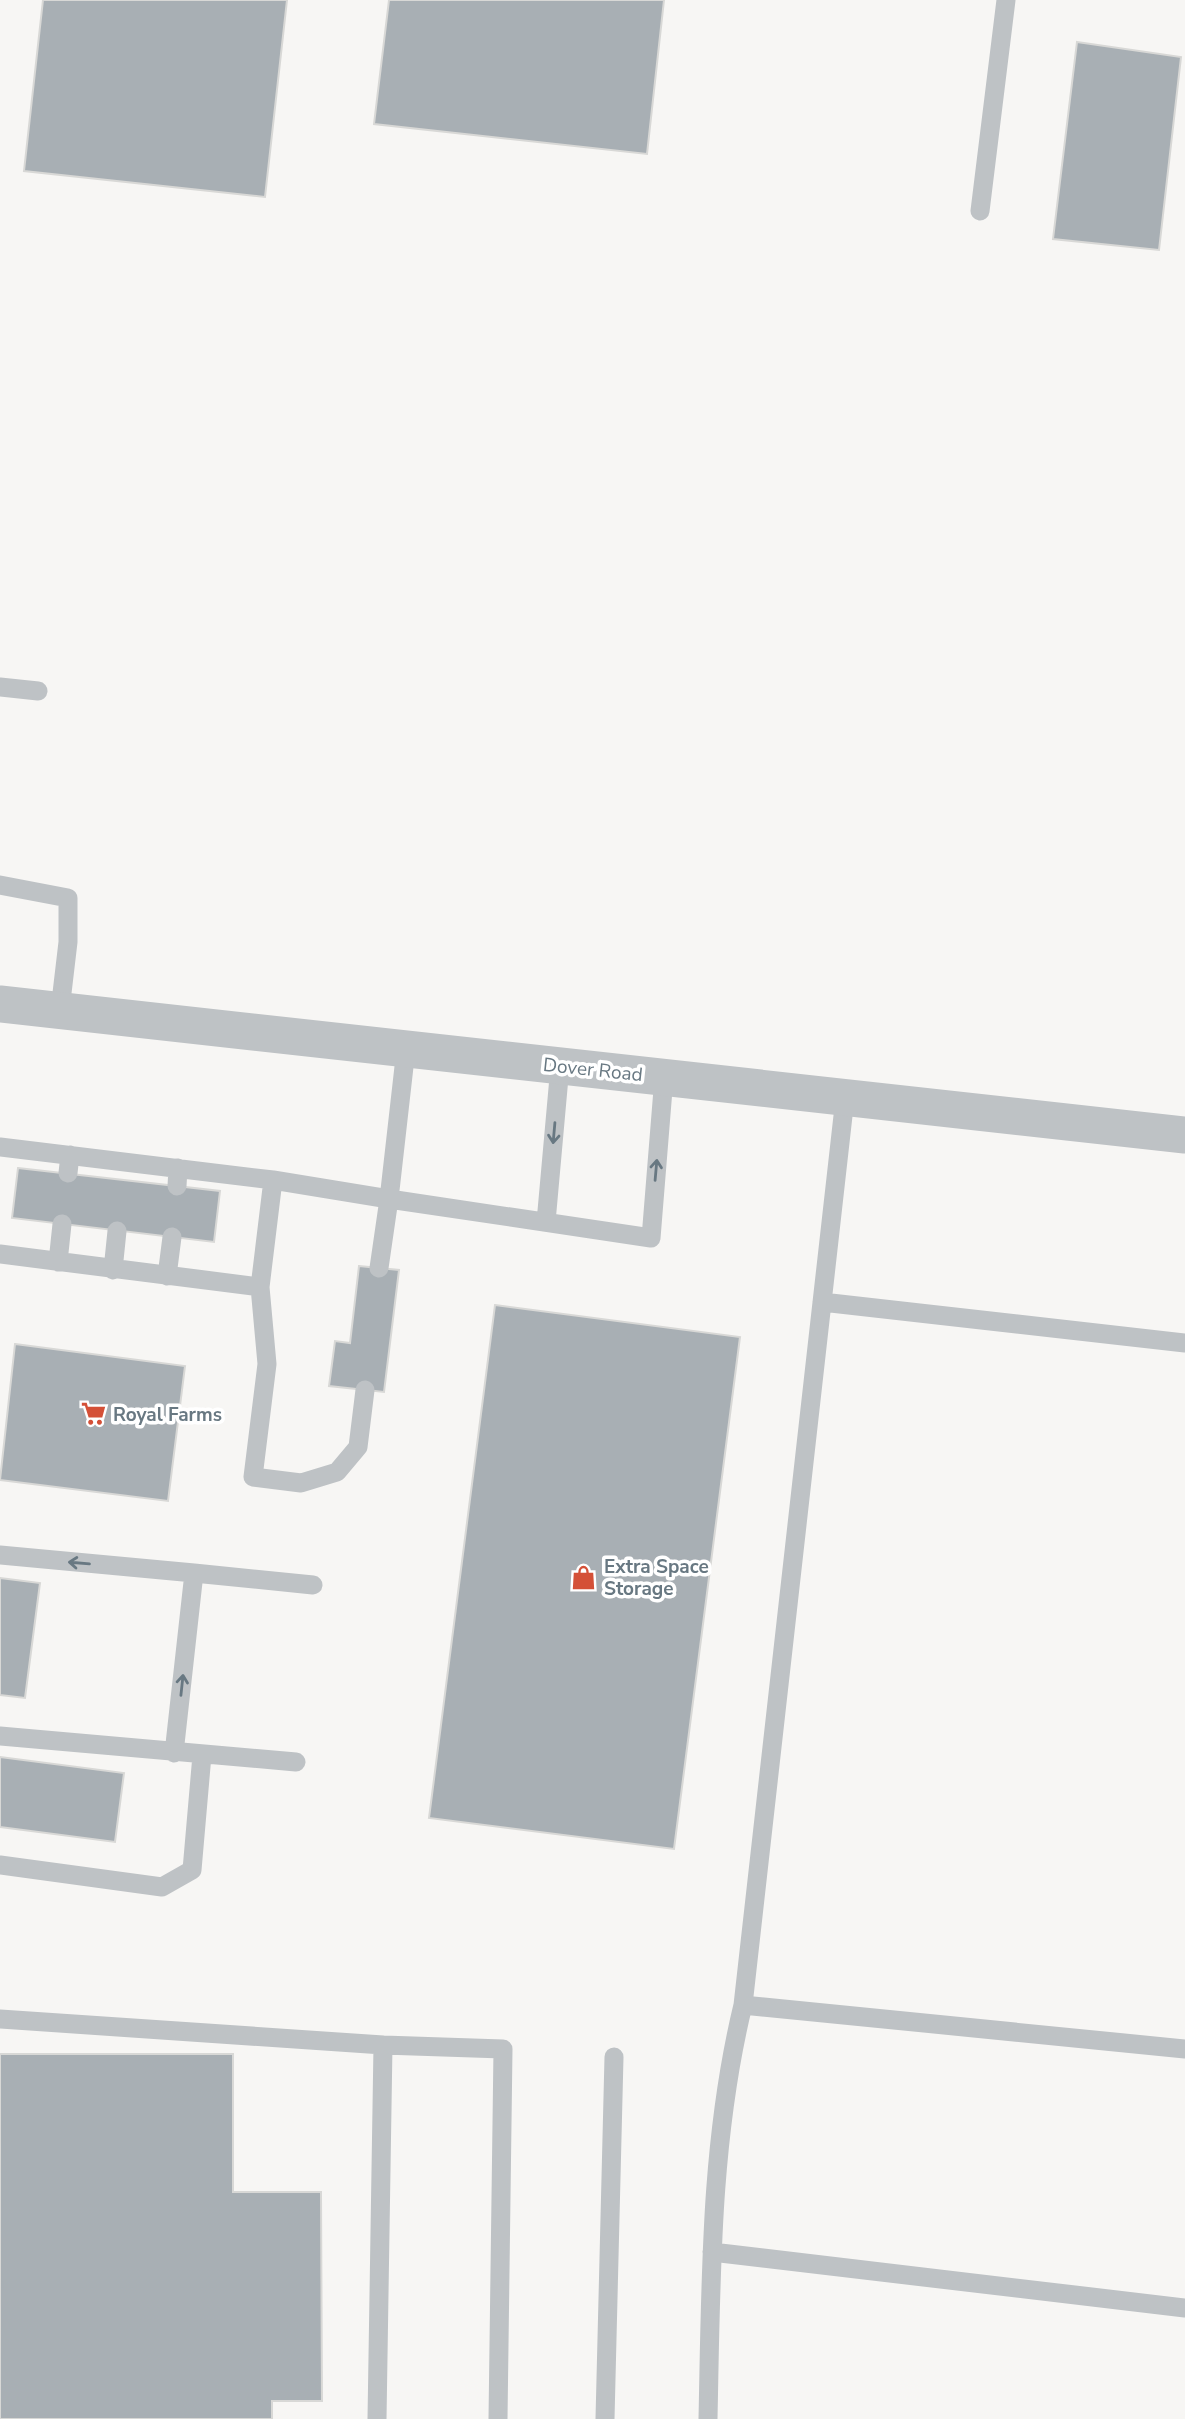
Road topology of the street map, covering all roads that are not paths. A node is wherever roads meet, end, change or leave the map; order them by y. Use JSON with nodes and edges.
{"nodes":[{"id":1,"x":1006,"y":0,"type":"edge"},
{"id":2,"x":980,"y":211,"type":"dead end"},
{"id":3,"x":0,"y":687,"type":"edge"},
{"id":4,"x":38,"y":691,"type":"dead end"},
{"id":5,"x":0,"y":885,"type":"edge"},
{"id":6,"x":0,"y":1004,"type":"edge"},
{"id":7,"x":60,"y":1010,"type":"junction"},
{"id":8,"x":406,"y":1049,"type":"junction"},
{"id":9,"x":560,"y":1066,"type":"junction"},
{"id":10,"x":664,"y":1077,"type":"junction"},
{"id":11,"x":845,"y":1098,"type":"junction"},
{"id":12,"x":1185,"y":1135,"type":"edge"},
{"id":13,"x":0,"y":1147,"type":"edge"},
{"id":14,"x":273,"y":1180,"type":"junction"},
{"id":15,"x":388,"y":1199,"type":"junction"},
{"id":16,"x":546,"y":1222,"type":"junction"},
{"id":17,"x":62,"y":1224,"type":"dead end"},
{"id":18,"x":117,"y":1231,"type":"dead end"},
{"id":19,"x":172,"y":1237,"type":"dead end"},
{"id":20,"x":0,"y":1254,"type":"edge"},
{"id":21,"x":58,"y":1262,"type":"junction"},
{"id":22,"x":379,"y":1268,"type":"dead end"},
{"id":23,"x":113,"y":1270,"type":"junction"},
{"id":24,"x":167,"y":1276,"type":"junction"},
{"id":25,"x":260,"y":1287,"type":"junction"},
{"id":26,"x":822,"y":1302,"type":"junction"},
{"id":27,"x":1185,"y":1343,"type":"edge"},
{"id":28,"x":365,"y":1390,"type":"dead end"},
{"id":29,"x":0,"y":1555,"type":"edge"},
{"id":30,"x":194,"y":1573,"type":"junction"},
{"id":31,"x":313,"y":1585,"type":"dead end"},
{"id":32,"x":0,"y":1736,"type":"edge"},
{"id":33,"x":174,"y":1753,"type":"junction"},
{"id":34,"x":202,"y":1755,"type":"junction"},
{"id":35,"x":296,"y":1762,"type":"dead end"},
{"id":36,"x":0,"y":1865,"type":"edge"},
{"id":37,"x":743,"y":2005,"type":"junction"},
{"id":38,"x":0,"y":2019,"type":"edge"},
{"id":39,"x":383,"y":2045,"type":"junction"},
{"id":40,"x":1185,"y":2049,"type":"edge"},
{"id":41,"x":614,"y":2057,"type":"dead end"},
{"id":42,"x":712,"y":2252,"type":"junction"},
{"id":43,"x":1185,"y":2308,"type":"edge"},
{"id":44,"x":377,"y":2419,"type":"edge"},
{"id":45,"x":498,"y":2419,"type":"edge"},
{"id":46,"x":605,"y":2419,"type":"edge"},
{"id":47,"x":708,"y":2419,"type":"edge"}],
"edges":[{"from":1,"to":2,"type":"lane"},
{"from":3,"to":4,"type":"lane"},
{"from":5,"to":7,"type":"lane"},
{"from":6,"to":7,"type":"street","name":"Dover Road"},
{"from":7,"to":8,"type":"street","name":"Dover Road"},
{"from":8,"to":9,"type":"street","name":"Dover Road"},
{"from":8,"to":15,"type":"lane"},
{"from":9,"to":10,"type":"street","name":"Dover Road"},
{"from":9,"to":16,"type":"lane","one_way":true},
{"from":10,"to":11,"type":"street","name":"Dover Road"},
{"from":16,"to":10,"type":"lane","one_way":true},
{"from":11,"to":12,"type":"street","name":"Dover Road"},
{"from":11,"to":26,"type":"lane"},
{"from":13,"to":14,"type":"lane"},
{"from":14,"to":15,"type":"lane"},
{"from":14,"to":25,"type":"lane"},
{"from":15,"to":16,"type":"lane"},
{"from":15,"to":22,"type":"lane"},
{"from":17,"to":21,"type":"lane"},
{"from":18,"to":23,"type":"lane"},
{"from":19,"to":24,"type":"lane"},
{"from":20,"to":21,"type":"lane"},
{"from":21,"to":23,"type":"lane"},
{"from":23,"to":24,"type":"lane"},
{"from":24,"to":25,"type":"lane"},
{"from":25,"to":28,"type":"lane"},
{"from":26,"to":27,"type":"lane"},
{"from":26,"to":37,"type":"lane"},
{"from":30,"to":29,"type":"lane","one_way":true},
{"from":30,"to":31,"type":"lane"},
{"from":33,"to":30,"type":"lane","one_way":true},
{"from":32,"to":33,"type":"lane"},
{"from":33,"to":34,"type":"lane"},
{"from":34,"to":35,"type":"lane"},
{"from":34,"to":36,"type":"lane"},
{"from":37,"to":40,"type":"lane"},
{"from":37,"to":42,"type":"lane"},
{"from":38,"to":39,"type":"lane"},
{"from":39,"to":44,"type":"lane"},
{"from":39,"to":45,"type":"lane"},
{"from":41,"to":46,"type":"lane"},
{"from":42,"to":43,"type":"lane"},
{"from":42,"to":47,"type":"lane"}]}
